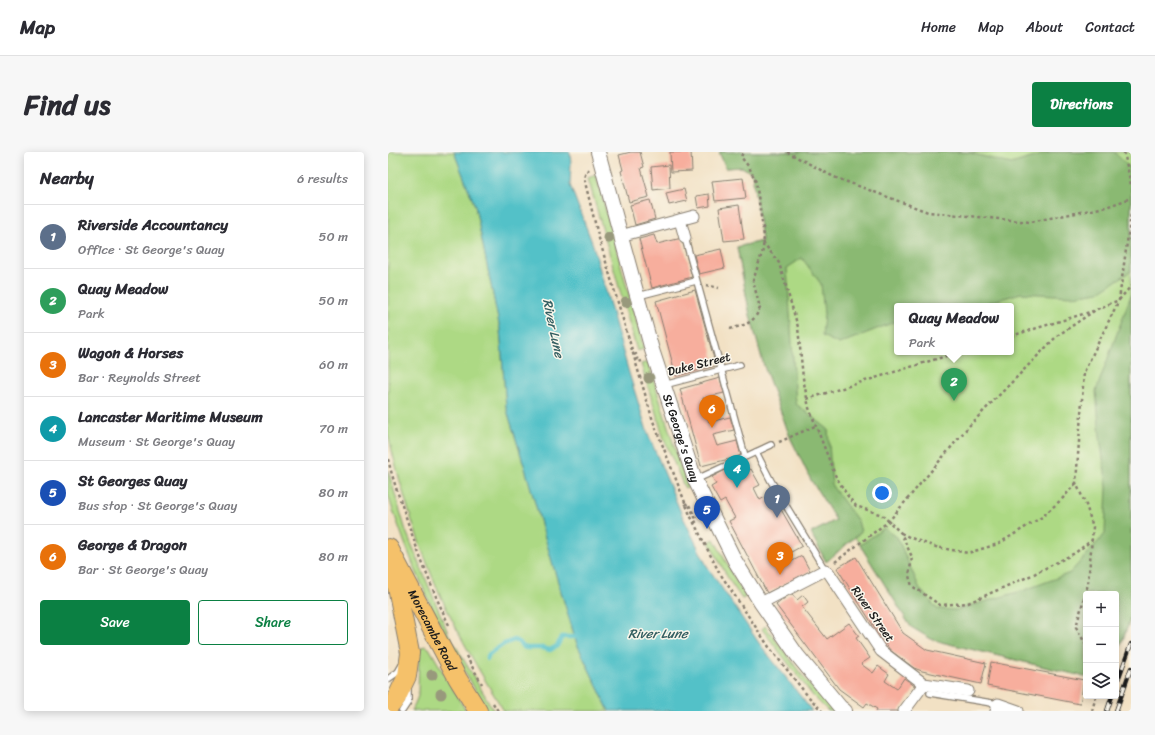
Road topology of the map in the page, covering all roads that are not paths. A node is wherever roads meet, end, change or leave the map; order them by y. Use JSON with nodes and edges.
{"nodes":[{"id":1,"x":598,"y":152,"type":"edge"},
{"id":2,"x":694,"y":216,"type":"dead end"},
{"id":3,"x":680,"y":220,"type":"junction"},
{"id":4,"x":620,"y":236,"type":"junction"},
{"id":5,"x":685,"y":238,"type":"joint"},
{"id":6,"x":696,"y":281,"type":"junction"},
{"id":7,"x":637,"y":296,"type":"junction"},
{"id":8,"x":740,"y":365,"type":"dead end"},
{"id":9,"x":722,"y":369,"type":"junction"},
{"id":10,"x":664,"y":385,"type":"junction"},
{"id":11,"x":772,"y":445,"type":"road end"},
{"id":12,"x":756,"y":452,"type":"junction"},
{"id":13,"x":745,"y":456,"type":"junction"},
{"id":14,"x":695,"y":480,"type":"junction"},
{"id":15,"x":389,"y":545,"type":"edge"},
{"id":16,"x":825,"y":570,"type":"junction"},
{"id":17,"x":761,"y":603,"type":"junction"},
{"id":18,"x":410,"y":653,"type":"junction"},
{"id":19,"x":408,"y":676,"type":"junction"},
{"id":20,"x":388,"y":679,"type":"edge"},
{"id":21,"x":927,"y":688,"type":"junction"},
{"id":22,"x":968,"y":691,"type":"dead end"},
{"id":23,"x":997,"y":708,"type":"edge"},
{"id":24,"x":388,"y":709,"type":"edge"},
{"id":25,"x":402,"y":711,"type":"edge"},
{"id":26,"x":478,"y":711,"type":"edge"},
{"id":27,"x":845,"y":711,"type":"edge"},
{"id":28,"x":904,"y":711,"type":"edge"},
{"id":29,"x":1018,"y":711,"type":"edge"}],
"edges":[{"from":1,"to":4,"type":"street","name":"St George's Quay"},
{"from":2,"to":3,"type":"street"},
{"from":3,"to":4,"type":"street"},
{"from":3,"to":5,"type":"street"},
{"from":4,"to":7,"type":"street","name":"St George's Quay"},
{"from":5,"to":6,"type":"lane"},
{"from":6,"to":7,"type":"lane"},
{"from":6,"to":9,"type":"lane"},
{"from":7,"to":10,"type":"street","name":"St George's Quay"},
{"from":8,"to":9,"type":"lane","name":"Duke Street"},
{"from":9,"to":10,"type":"lane","name":"Duke Street"},
{"from":9,"to":13,"type":"lane"},
{"from":10,"to":14,"type":"street","name":"St George's Quay"},
{"from":11,"to":12,"type":"lane"},
{"from":12,"to":13,"type":"lane"},
{"from":12,"to":16,"type":"lane"},
{"from":13,"to":14,"type":"lane"},
{"from":14,"to":17,"type":"street","name":"St George's Quay"},
{"from":15,"to":18,"type":"main road","name":"Morecambe Road"},
{"from":15,"to":26,"type":"main road","name":"Morecambe Road"},
{"from":16,"to":17,"type":"street"},
{"from":16,"to":21,"type":"street","name":"River Street"},
{"from":17,"to":27,"type":"street","name":"St George's Quay"},
{"from":18,"to":19,"type":"main road","name":"Morecambe Road"},
{"from":18,"to":20,"type":"lane"},
{"from":19,"to":24,"type":"main road","name":"Morecambe Road"},
{"from":19,"to":25,"type":"lane"},
{"from":21,"to":22,"type":"street","name":"River Street"},
{"from":21,"to":23,"type":"lane"},
{"from":21,"to":28,"type":"street"},
{"from":23,"to":29,"type":"street"}]}
